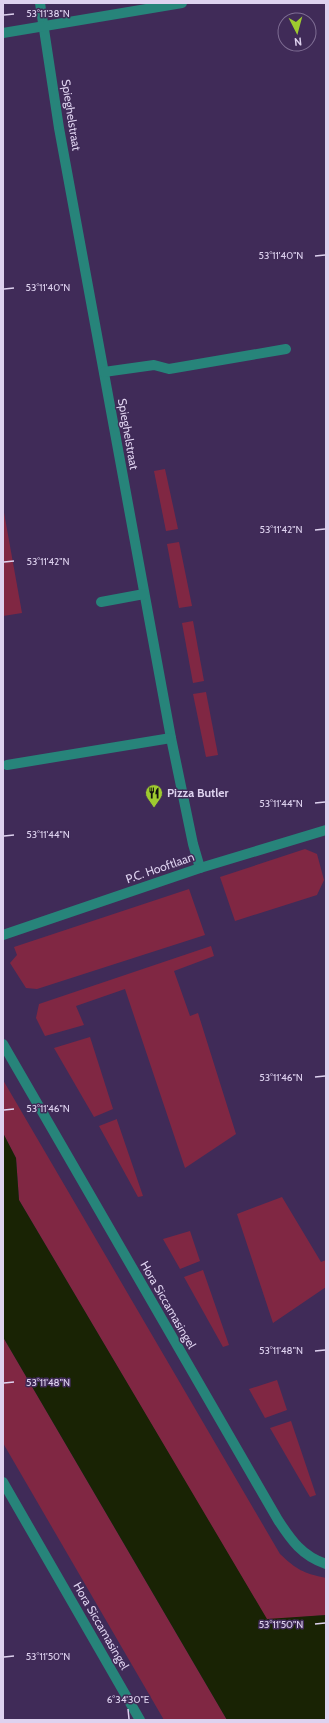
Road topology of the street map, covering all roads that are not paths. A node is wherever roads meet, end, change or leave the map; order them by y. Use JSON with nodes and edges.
{"nodes":[{"id":1,"x":40,"y":3,"type":"edge"},
{"id":2,"x":182,"y":3,"type":"edge"},
{"id":3,"x":44,"y":27,"type":"junction"},
{"id":4,"x":3,"y":33,"type":"edge"},
{"id":5,"x":286,"y":349,"type":"dead end"},
{"id":6,"x":104,"y":372,"type":"junction"},
{"id":7,"x":144,"y":594,"type":"junction"},
{"id":8,"x":101,"y":602,"type":"dead end"},
{"id":9,"x":171,"y":738,"type":"junction"},
{"id":10,"x":7,"y":765,"type":"dead end"},
{"id":11,"x":326,"y":830,"type":"edge"},
{"id":12,"x":200,"y":868,"type":"junction"},
{"id":13,"x":3,"y":935,"type":"edge"},
{"id":14,"x":3,"y":1044,"type":"edge"},
{"id":15,"x":3,"y":1482,"type":"edge"},
{"id":16,"x":326,"y":1564,"type":"edge"},
{"id":17,"x":140,"y":1720,"type":"edge"}],
"edges":[{"from":1,"to":3,"type":"street","name":"Spieghelstraat"},
{"from":2,"to":3,"type":"street"},
{"from":3,"to":4,"type":"street"},
{"from":3,"to":6,"type":"street","name":"Spieghelstraat"},
{"from":5,"to":6,"type":"street"},
{"from":6,"to":7,"type":"street","name":"Spieghelstraat"},
{"from":7,"to":8,"type":"street"},
{"from":7,"to":9,"type":"street","name":"Spieghelstraat"},
{"from":9,"to":10,"type":"street"},
{"from":9,"to":12,"type":"street","name":"Spieghelstraat"},
{"from":11,"to":12,"type":"street","name":"P.C. Hooftlaan"},
{"from":12,"to":13,"type":"street","name":"P.C. Hooftlaan"},
{"from":14,"to":16,"type":"street","name":"Hora Siccamasingel"},
{"from":15,"to":17,"type":"street","name":"Hora Siccamasingel"}]}
